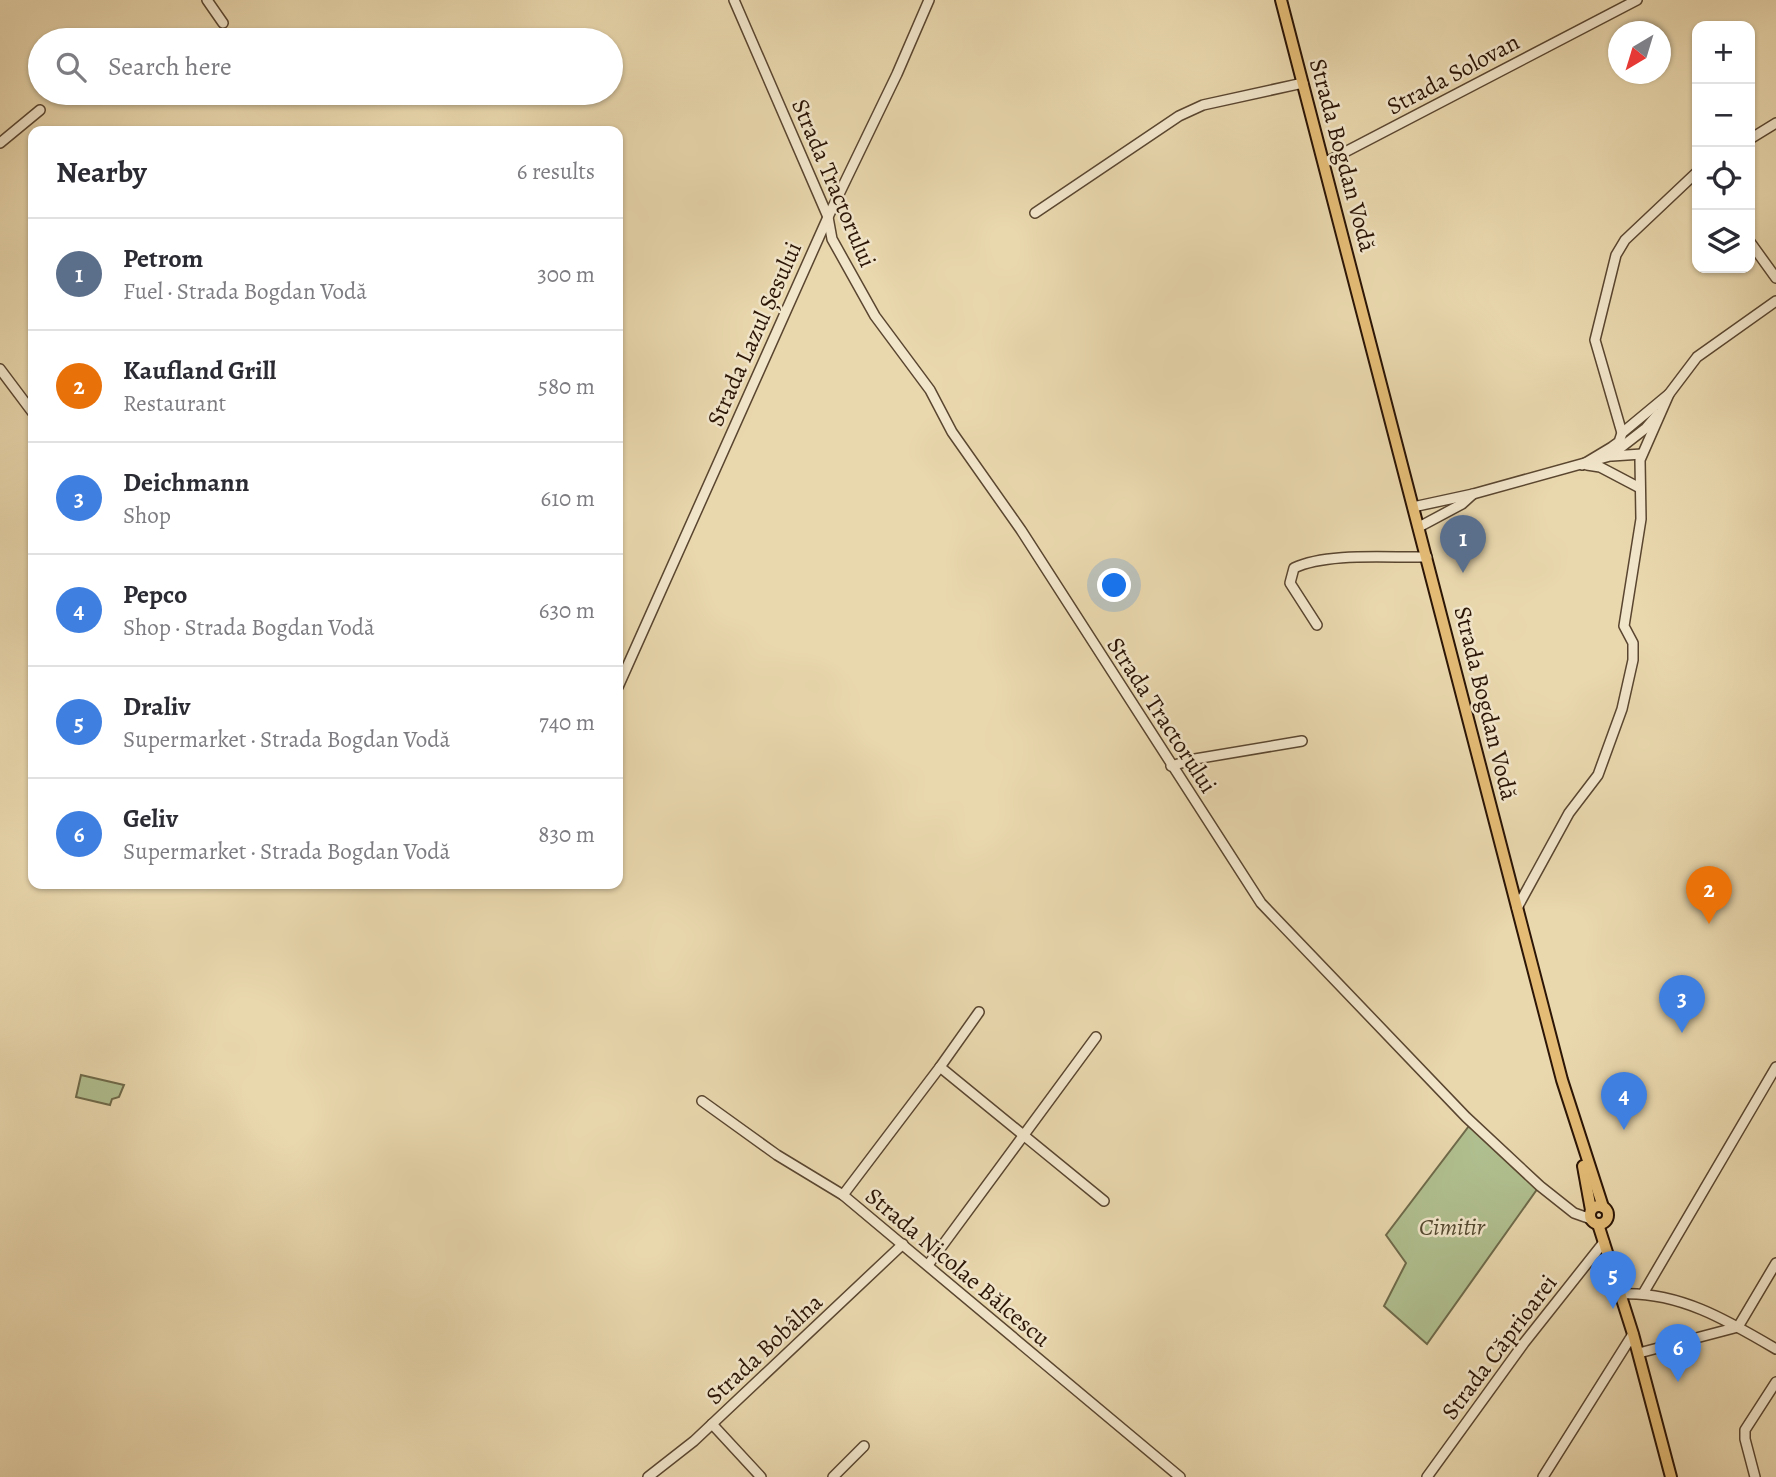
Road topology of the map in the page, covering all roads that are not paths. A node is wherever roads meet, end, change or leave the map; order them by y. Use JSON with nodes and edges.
{"nodes":[{"id":1,"x":207,"y":0,"type":"edge"},
{"id":2,"x":734,"y":0,"type":"edge"},
{"id":3,"x":929,"y":0,"type":"edge"},
{"id":4,"x":1281,"y":0,"type":"edge"},
{"id":5,"x":1637,"y":0,"type":"edge"},
{"id":6,"x":223,"y":23,"type":"dead end"},
{"id":7,"x":1303,"y":83,"type":"junction"},
{"id":8,"x":40,"y":110,"type":"dead end"},
{"id":9,"x":1776,"y":123,"type":"edge"},
{"id":10,"x":1755,"y":136,"type":"edge"},
{"id":11,"x":0,"y":143,"type":"edge"},
{"id":12,"x":1324,"y":163,"type":"junction"},
{"id":13,"x":1692,"y":177,"type":"edge"},
{"id":14,"x":1035,"y":213,"type":"dead end"},
{"id":15,"x":828,"y":218,"type":"junction"},
{"id":16,"x":1755,"y":249,"type":"edge"},
{"id":17,"x":1776,"y":278,"type":"edge"},
{"id":18,"x":1776,"y":302,"type":"edge"},
{"id":19,"x":0,"y":369,"type":"edge"},
{"id":20,"x":1669,"y":394,"type":"junction"},
{"id":21,"x":28,"y":406,"type":"edge"},
{"id":22,"x":1624,"y":438,"type":"junction"},
{"id":23,"x":1642,"y":454,"type":"junction"},
{"id":24,"x":1610,"y":456,"type":"junction"},
{"id":25,"x":1582,"y":465,"type":"junction"},
{"id":26,"x":1638,"y":487,"type":"junction"},
{"id":27,"x":1474,"y":494,"type":"junction"},
{"id":28,"x":1413,"y":507,"type":"junction"},
{"id":29,"x":1419,"y":527,"type":"junction"},
{"id":30,"x":1427,"y":556,"type":"junction"},
{"id":31,"x":1317,"y":625,"type":"dead end"},
{"id":32,"x":623,"y":676,"type":"edge"},
{"id":33,"x":1302,"y":741,"type":"dead end"},
{"id":34,"x":1171,"y":766,"type":"junction"},
{"id":35,"x":1517,"y":908,"type":"junction"},
{"id":36,"x":979,"y":1012,"type":"dead end"},
{"id":37,"x":1096,"y":1037,"type":"dead end"},
{"id":38,"x":940,"y":1067,"type":"junction"},
{"id":39,"x":1776,"y":1067,"type":"edge"},
{"id":40,"x":702,"y":1101,"type":"dead end"},
{"id":41,"x":1577,"y":1132,"type":"junction"},
{"id":42,"x":1024,"y":1134,"type":"junction"},
{"id":43,"x":842,"y":1195,"type":"junction"},
{"id":44,"x":1104,"y":1201,"type":"dead end"},
{"id":45,"x":1596,"y":1218,"type":"junction"},
{"id":46,"x":1604,"y":1242,"type":"junction"},
{"id":47,"x":903,"y":1244,"type":"junction"},
{"id":48,"x":1776,"y":1263,"type":"edge"},
{"id":49,"x":928,"y":1265,"type":"junction"},
{"id":50,"x":1644,"y":1292,"type":"junction"},
{"id":51,"x":1620,"y":1294,"type":"junction"},
{"id":52,"x":1738,"y":1327,"type":"junction"},
{"id":53,"x":1633,"y":1334,"type":"junction"},
{"id":54,"x":1776,"y":1349,"type":"edge"},
{"id":55,"x":1639,"y":1353,"type":"junction"},
{"id":56,"x":1776,"y":1382,"type":"edge"},
{"id":57,"x":712,"y":1424,"type":"junction"},
{"id":58,"x":864,"y":1446,"type":"dead end"},
{"id":59,"x":648,"y":1477,"type":"edge"},
{"id":60,"x":761,"y":1477,"type":"edge"},
{"id":61,"x":833,"y":1477,"type":"edge"},
{"id":62,"x":1180,"y":1477,"type":"edge"},
{"id":63,"x":1427,"y":1477,"type":"edge"},
{"id":64,"x":1543,"y":1477,"type":"edge"},
{"id":65,"x":1671,"y":1477,"type":"edge"},
{"id":66,"x":1755,"y":1477,"type":"edge"}],
"edges":[{"from":1,"to":6,"type":"street"},
{"from":2,"to":15,"type":"street","name":"Strada Tractorului"},
{"from":3,"to":15,"type":"street","name":"Strada Lazul Șesului"},
{"from":4,"to":7,"type":"main road","name":"Strada Bogdan Vodă"},
{"from":5,"to":12,"type":"street","name":"Strada Solovan"},
{"from":7,"to":12,"type":"main road","name":"Strada Bogdan Vodă"},
{"from":7,"to":14,"type":"street"},
{"from":8,"to":11,"type":"street"},
{"from":9,"to":10,"type":"street"},
{"from":12,"to":28,"type":"main road","name":"Strada Bogdan Vodă"},
{"from":13,"to":22,"type":"street"},
{"from":15,"to":32,"type":"street","name":"Strada Lazul Șesului"},
{"from":15,"to":34,"type":"street","name":"Strada Tractorului"},
{"from":16,"to":17,"type":"street"},
{"from":18,"to":20,"type":"street"},
{"from":19,"to":21,"type":"street"},
{"from":20,"to":22,"type":"street"},
{"from":20,"to":22,"type":"street"},
{"from":20,"to":23,"type":"street"},
{"from":22,"to":24,"type":"street"},
{"from":22,"to":25,"type":"street"},
{"from":23,"to":24,"type":"street"},
{"from":23,"to":26,"type":"street"},
{"from":24,"to":25,"type":"street"},
{"from":25,"to":26,"type":"street"},
{"from":25,"to":27,"type":"street"},
{"from":26,"to":35,"type":"street"},
{"from":27,"to":28,"type":"street"},
{"from":27,"to":29,"type":"street"},
{"from":28,"to":29,"type":"main road","name":"Strada Bogdan Vodă"},
{"from":29,"to":30,"type":"main road","name":"Strada Bogdan Vodă"},
{"from":30,"to":31,"type":"street"},
{"from":30,"to":35,"type":"main road","name":"Strada Bogdan Vodă"},
{"from":33,"to":34,"type":"street"},
{"from":34,"to":45,"type":"street","name":"Strada Tractorului"},
{"from":35,"to":41,"type":"main road","name":"Strada Bogdan Vodă"},
{"from":36,"to":38,"type":"street"},
{"from":37,"to":42,"type":"street"},
{"from":38,"to":42,"type":"street"},
{"from":38,"to":43,"type":"street"},
{"from":39,"to":50,"type":"street"},
{"from":40,"to":43,"type":"street","name":"Strada Nicolae Bălcescu"},
{"from":41,"to":45,"type":"main road","name":"Strada Bogdan Vodă"},
{"from":41,"to":45,"type":"main road","name":"Strada Bogdan Vodă"},
{"from":42,"to":44,"type":"street"},
{"from":42,"to":49,"type":"street"},
{"from":43,"to":47,"type":"street","name":"Strada Nicolae Bălcescu"},
{"from":45,"to":46,"type":"main road","name":"Strada Bogdan Vodă"},
{"from":46,"to":51,"type":"main road","name":"Strada Bogdan Vodă"},
{"from":46,"to":63,"type":"street","name":"Strada Căprioarei"},
{"from":47,"to":49,"type":"street","name":"Strada Nicolae Bălcescu"},
{"from":47,"to":57,"type":"street","name":"Strada Bobâlna"},
{"from":48,"to":52,"type":"street"},
{"from":49,"to":62,"type":"street","name":"Strada Nicolae Bălcescu"},
{"from":50,"to":51,"type":"street"},
{"from":50,"to":52,"type":"street"},
{"from":51,"to":53,"type":"main road","name":"Strada Bogdan Vodă"},
{"from":52,"to":54,"type":"street"},
{"from":52,"to":55,"type":"street"},
{"from":53,"to":55,"type":"main road","name":"Strada Bogdan Vodă"},
{"from":53,"to":64,"type":"street"},
{"from":55,"to":65,"type":"main road","name":"Strada Bogdan Vodă"},
{"from":56,"to":66,"type":"street"},
{"from":57,"to":59,"type":"street","name":"Strada Bobâlna"},
{"from":57,"to":60,"type":"street"},
{"from":58,"to":61,"type":"street"}]}
